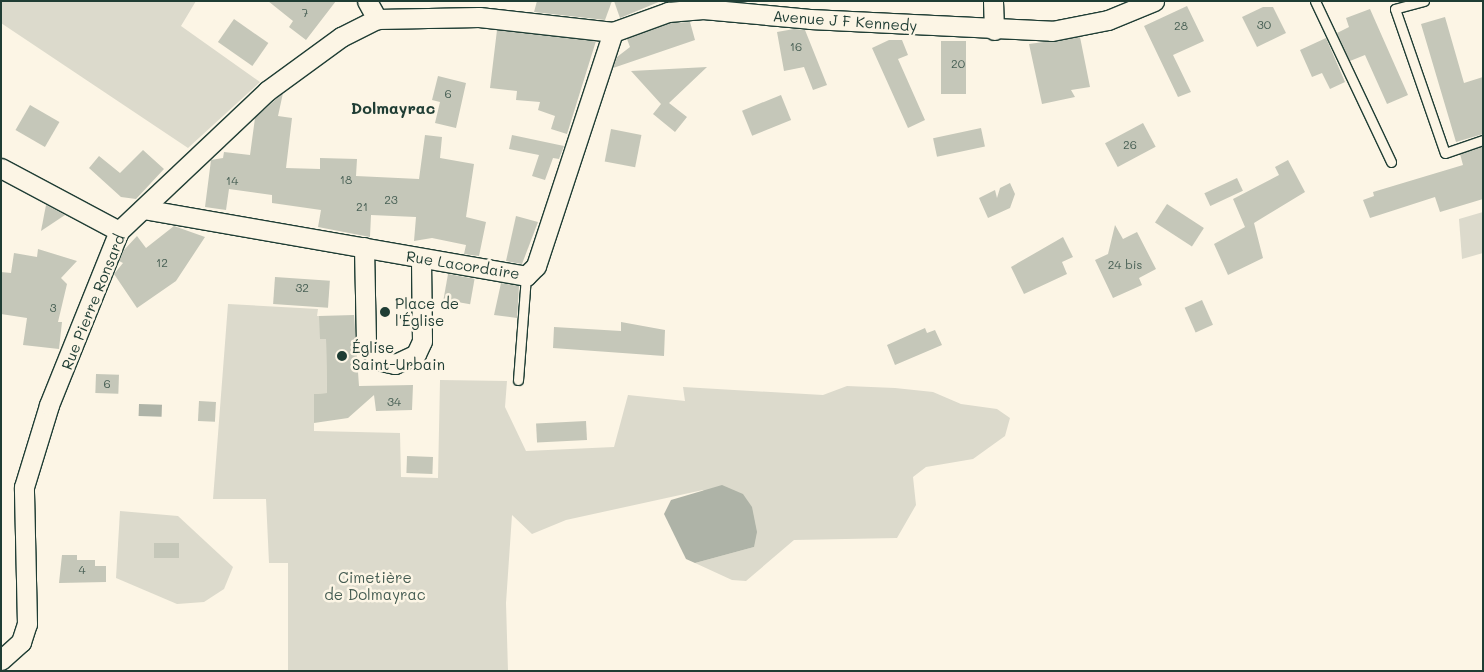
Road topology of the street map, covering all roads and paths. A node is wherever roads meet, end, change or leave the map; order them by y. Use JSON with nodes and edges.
{"nodes":[{"id":1,"x":366,"y":1,"type":"edge"},
{"id":2,"x":993,"y":1,"type":"edge"},
{"id":3,"x":1154,"y":1,"type":"edge"},
{"id":4,"x":1315,"y":1,"type":"edge"},
{"id":5,"x":1424,"y":1,"type":"edge"},
{"id":6,"x":377,"y":19,"type":"junction"},
{"id":7,"x":994,"y":30,"type":"junction"},
{"id":8,"x":613,"y":32,"type":"junction"},
{"id":9,"x":1483,"y":140,"type":"edge"},
{"id":10,"x":1390,"y":162,"type":"dead end"},
{"id":11,"x":1,"y":168,"type":"edge"},
{"id":12,"x":142,"y":209,"type":"junction"},
{"id":13,"x":119,"y":231,"type":"junction"},
{"id":14,"x":364,"y":248,"type":"junction"},
{"id":15,"x":421,"y":259,"type":"junction"},
{"id":16,"x":526,"y":276,"type":"junction"},
{"id":17,"x":518,"y":380,"type":"dead end"},
{"id":18,"x":1,"y":660,"type":"edge"}],
"edges":[{"from":1,"to":6,"type":"street"},
{"from":2,"to":7,"type":"street"},
{"from":3,"to":7,"type":"street","name":"Avenue J F Kennedy"},
{"from":4,"to":10,"type":"lane"},
{"from":5,"to":9,"type":"lane"},
{"from":6,"to":8,"type":"street","name":"Avenue J F Kennedy"},
{"from":6,"to":12,"type":"street","name":"Rue Pierre Ronsard"},
{"from":7,"to":8,"type":"street","name":"Avenue J F Kennedy"},
{"from":8,"to":16,"type":"street","name":"Rue Lacordaire"},
{"from":11,"to":13,"type":"street"},
{"from":12,"to":13,"type":"street","name":"Rue Pierre Ronsard"},
{"from":12,"to":14,"type":"street","name":"Rue Lacordaire"},
{"from":13,"to":18,"type":"street","name":"Rue Pierre Ronsard"},
{"from":14,"to":15,"type":"street","name":"Rue Lacordaire"},
{"from":14,"to":15,"type":"street"},
{"from":15,"to":16,"type":"street","name":"Rue Lacordaire"},
{"from":16,"to":17,"type":"lane"}]}
